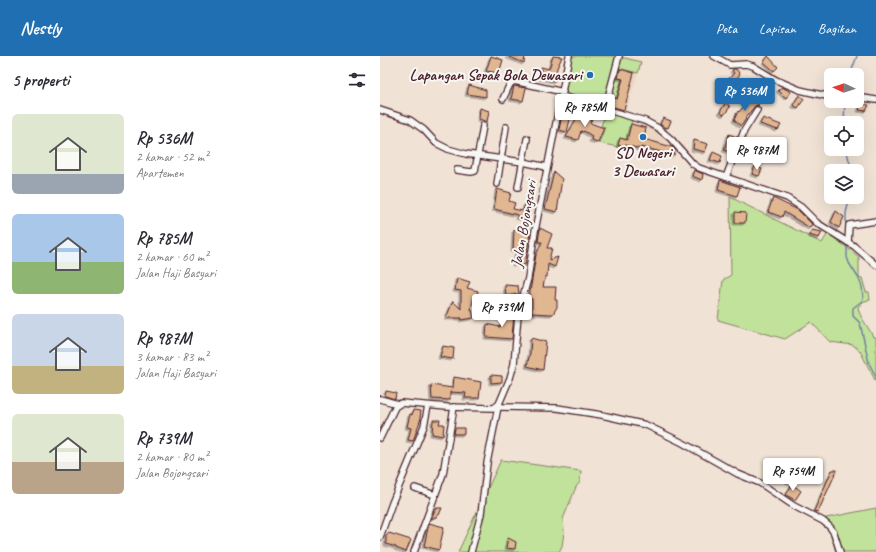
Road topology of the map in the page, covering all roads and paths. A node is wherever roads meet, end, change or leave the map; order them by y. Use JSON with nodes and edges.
{"nodes":[{"id":1,"x":569,"y":56,"type":"edge"},
{"id":2,"x":619,"y":56,"type":"edge"},
{"id":3,"x":719,"y":57,"type":"edge"},
{"id":4,"x":562,"y":94,"type":"junction"},
{"id":5,"x":824,"y":96,"type":"edge"},
{"id":6,"x":864,"y":98,"type":"edge"},
{"id":7,"x":503,"y":99,"type":"dead end"},
{"id":8,"x":876,"y":100,"type":"edge"},
{"id":9,"x":605,"y":109,"type":"junction"},
{"id":10,"x":380,"y":110,"type":"edge"},
{"id":11,"x":757,"y":110,"type":"dead end"},
{"id":12,"x":484,"y":126,"type":"dead end"},
{"id":13,"x":506,"y":127,"type":"dead end"},
{"id":14,"x":528,"y":138,"type":"dead end"},
{"id":15,"x":478,"y":155,"type":"junction"},
{"id":16,"x":501,"y":159,"type":"junction"},
{"id":17,"x":523,"y":162,"type":"junction"},
{"id":18,"x":547,"y":167,"type":"junction"},
{"id":19,"x":457,"y":170,"type":"dead end"},
{"id":20,"x":726,"y":177,"type":"junction"},
{"id":21,"x":497,"y":184,"type":"dead end"},
{"id":22,"x":518,"y":187,"type":"dead end"},
{"id":23,"x":876,"y":221,"type":"edge"},
{"id":24,"x":846,"y":240,"type":"junction"},
{"id":25,"x":876,"y":265,"type":"edge"},
{"id":26,"x":380,"y":398,"type":"edge"},
{"id":27,"x":398,"y":404,"type":"junction"},
{"id":28,"x":428,"y":406,"type":"junction"},
{"id":29,"x":454,"y":407,"type":"junction"},
{"id":30,"x":498,"y":407,"type":"junction"},
{"id":31,"x":380,"y":438,"type":"edge"},
{"id":32,"x":415,"y":488,"type":"dead end"},
{"id":33,"x":435,"y":496,"type":"junction"},
{"id":34,"x":380,"y":537,"type":"edge"},
{"id":35,"x":414,"y":552,"type":"edge"},
{"id":36,"x":471,"y":552,"type":"edge"},
{"id":37,"x":840,"y":552,"type":"edge"}],
"edges":[{"from":1,"to":4,"type":"street","name":"Jalan Bojongsari"},
{"from":2,"to":9,"type":"street"},
{"from":3,"to":5,"type":"street"},
{"from":4,"to":7,"type":"street"},
{"from":4,"to":9,"type":"street"},
{"from":4,"to":18,"type":"street","name":"Jalan Bojongsari"},
{"from":6,"to":8,"type":"street"},
{"from":9,"to":20,"type":"street"},
{"from":10,"to":15,"type":"street"},
{"from":11,"to":20,"type":"street"},
{"from":12,"to":15,"type":"street"},
{"from":13,"to":16,"type":"street"},
{"from":14,"to":17,"type":"street"},
{"from":15,"to":16,"type":"street"},
{"from":15,"to":19,"type":"street"},
{"from":16,"to":17,"type":"street"},
{"from":16,"to":21,"type":"street"},
{"from":17,"to":18,"type":"street"},
{"from":17,"to":22,"type":"street"},
{"from":18,"to":30,"type":"street","name":"Jalan Bojongsari"},
{"from":20,"to":24,"type":"street"},
{"from":23,"to":24,"type":"street"},
{"from":24,"to":25,"type":"street"},
{"from":26,"to":27,"type":"street"},
{"from":27,"to":28,"type":"street"},
{"from":27,"to":31,"type":"street"},
{"from":28,"to":29,"type":"street"},
{"from":28,"to":34,"type":"street"},
{"from":29,"to":30,"type":"street"},
{"from":29,"to":33,"type":"street"},
{"from":30,"to":36,"type":"street","name":"Jalan Bojongsari"},
{"from":30,"to":37,"type":"street"},
{"from":32,"to":33,"type":"street"},
{"from":33,"to":35,"type":"street"}]}
